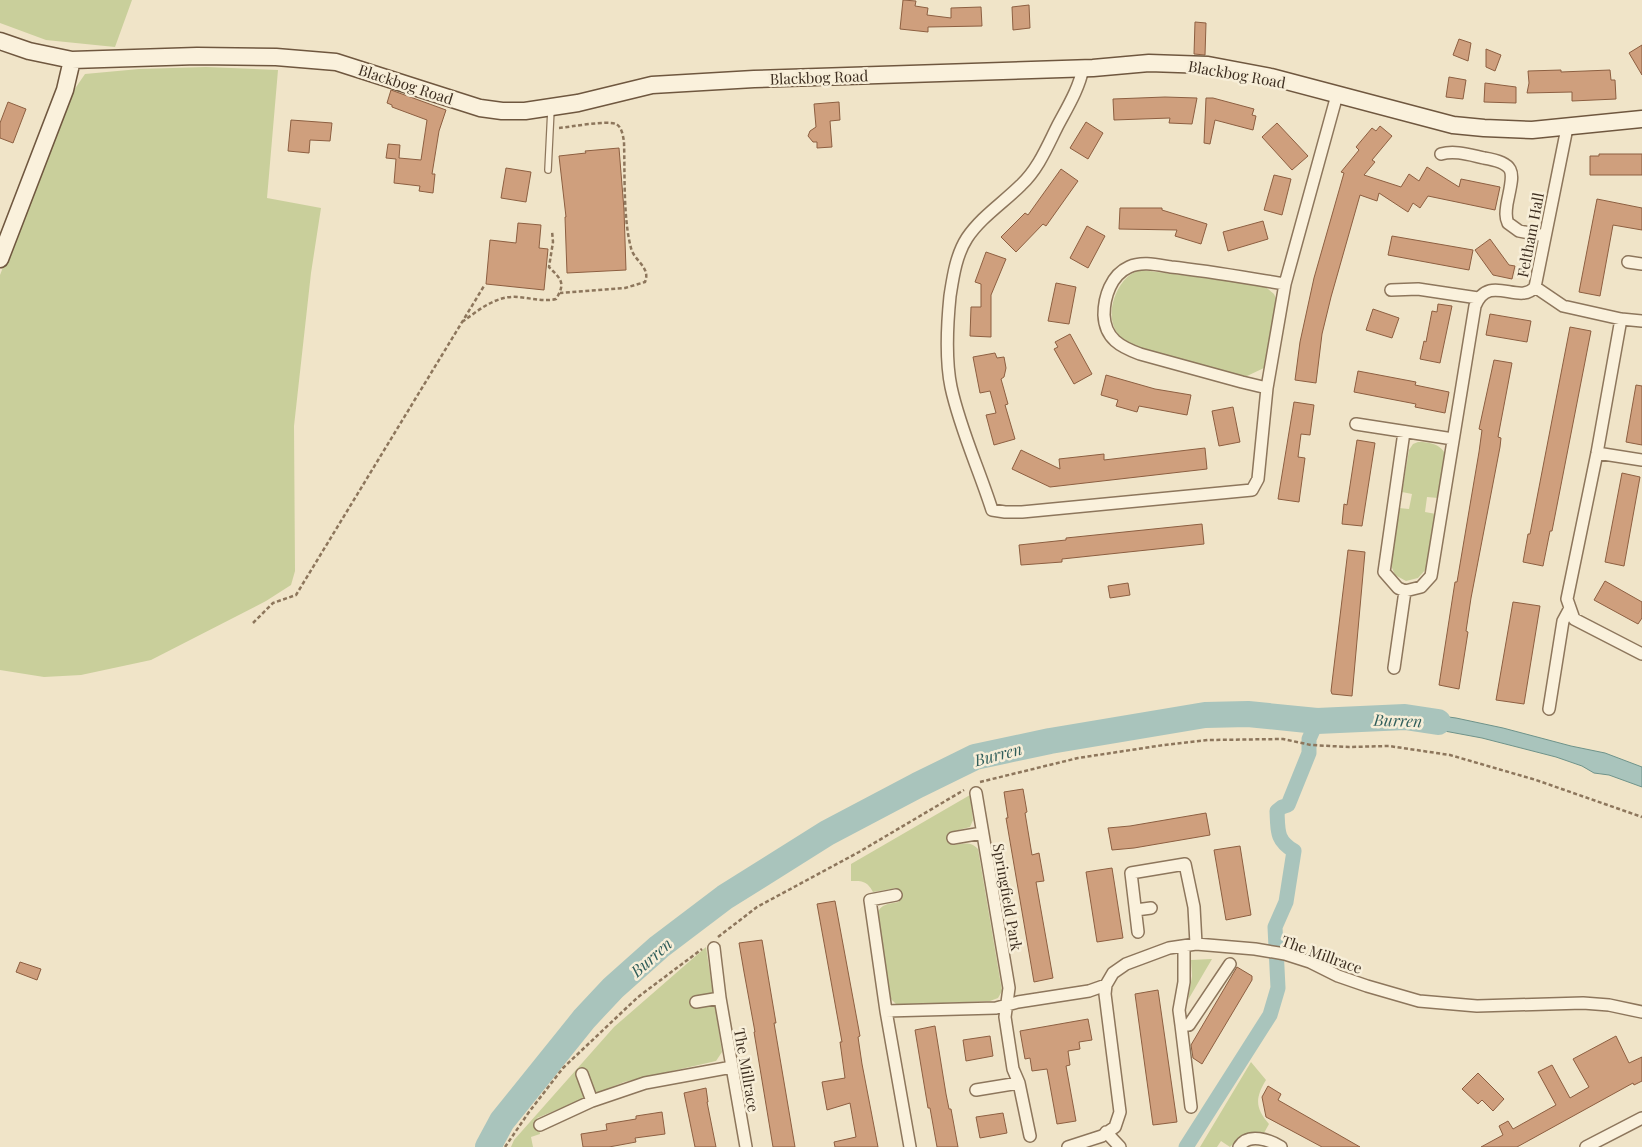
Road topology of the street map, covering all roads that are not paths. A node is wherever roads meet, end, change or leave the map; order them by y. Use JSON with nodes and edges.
{"nodes":[{"id":1,"x":0,"y":41,"type":"edge"},
{"id":2,"x":72,"y":60,"type":"junction"},
{"id":3,"x":1083,"y":68,"type":"junction"},
{"id":4,"x":1337,"y":95,"type":"junction"},
{"id":5,"x":551,"y":107,"type":"junction"},
{"id":6,"x":1642,"y":119,"type":"edge"},
{"id":7,"x":1567,"y":128,"type":"junction"},
{"id":8,"x":1441,"y":154,"type":"dead end"},
{"id":9,"x":548,"y":170,"type":"dead end"},
{"id":10,"x":1545,"y":236,"type":"junction"},
{"id":11,"x":0,"y":259,"type":"edge"},
{"id":12,"x":1628,"y":262,"type":"dead end"},
{"id":13,"x":1642,"y":264,"type":"edge"},
{"id":14,"x":1285,"y":284,"type":"junction"},
{"id":15,"x":1535,"y":287,"type":"junction"},
{"id":16,"x":1391,"y":290,"type":"dead end"},
{"id":17,"x":1478,"y":298,"type":"junction"},
{"id":18,"x":1621,"y":318,"type":"junction"},
{"id":19,"x":1642,"y":321,"type":"edge"},
{"id":20,"x":1267,"y":388,"type":"junction"},
{"id":21,"x":1356,"y":424,"type":"dead end"},
{"id":22,"x":1404,"y":432,"type":"junction"},
{"id":23,"x":1452,"y":439,"type":"junction"},
{"id":24,"x":1597,"y":453,"type":"junction"},
{"id":25,"x":1642,"y":460,"type":"edge"},
{"id":26,"x":1406,"y":591,"type":"junction"},
{"id":27,"x":1570,"y":608,"type":"junction"},
{"id":28,"x":1642,"y":654,"type":"edge"},
{"id":29,"x":1394,"y":668,"type":"dead end"},
{"id":30,"x":1549,"y":709,"type":"dead end"},
{"id":31,"x":974,"y":788,"type":"road end"},
{"id":32,"x":982,"y":833,"type":"junction"},
{"id":33,"x":953,"y":838,"type":"dead end"},
{"id":34,"x":896,"y":895,"type":"dead end"},
{"id":35,"x":1151,"y":908,"type":"dead end"},
{"id":36,"x":1136,"y":910,"type":"junction"},
{"id":37,"x":1138,"y":932,"type":"dead end"},
{"id":38,"x":1190,"y":945,"type":"junction"},
{"id":39,"x":709,"y":946,"type":"road end"},
{"id":40,"x":1230,"y":964,"type":"dead end"},
{"id":41,"x":1106,"y":985,"type":"junction"},
{"id":42,"x":720,"y":998,"type":"junction"},
{"id":43,"x":696,"y":1002,"type":"dead end"},
{"id":44,"x":1008,"y":1005,"type":"junction"},
{"id":45,"x":886,"y":1012,"type":"junction"},
{"id":46,"x":1642,"y":1012,"type":"edge"},
{"id":47,"x":1181,"y":1025,"type":"junction"},
{"id":48,"x":732,"y":1067,"type":"junction"},
{"id":49,"x":582,"y":1074,"type":"dead end"},
{"id":50,"x":1019,"y":1083,"type":"junction"},
{"id":51,"x":976,"y":1090,"type":"dead end"},
{"id":52,"x":592,"y":1101,"type":"junction"},
{"id":53,"x":1191,"y":1108,"type":"dead end"},
{"id":54,"x":1642,"y":1118,"type":"edge"},
{"id":55,"x":540,"y":1124,"type":"dead end"},
{"id":56,"x":1106,"y":1132,"type":"junction"},
{"id":57,"x":1030,"y":1136,"type":"dead end"},
{"id":58,"x":746,"y":1147,"type":"edge"},
{"id":59,"x":910,"y":1147,"type":"edge"},
{"id":60,"x":1068,"y":1147,"type":"edge"},
{"id":61,"x":1120,"y":1147,"type":"edge"},
{"id":62,"x":1239,"y":1147,"type":"edge"},
{"id":63,"x":1281,"y":1147,"type":"edge"},
{"id":64,"x":1586,"y":1147,"type":"edge"}],
"edges":[{"from":1,"to":2,"type":"street","name":"Blackbog Road"},
{"from":2,"to":5,"type":"street","name":"Blackbog Road"},
{"from":2,"to":11,"type":"street"},
{"from":3,"to":4,"type":"street","name":"Blackbog Road"},
{"from":3,"to":5,"type":"street","name":"Blackbog Road"},
{"from":3,"to":20,"type":"street"},
{"from":4,"to":7,"type":"street","name":"Blackbog Road"},
{"from":4,"to":14,"type":"street"},
{"from":5,"to":9,"type":"lane"},
{"from":6,"to":7,"type":"street","name":"Blackbog Road"},
{"from":7,"to":10,"type":"street","name":"Feltham Hall"},
{"from":8,"to":10,"type":"street"},
{"from":10,"to":15,"type":"street","name":"Feltham Hall"},
{"from":12,"to":13,"type":"street"},
{"from":14,"to":20,"type":"street"},
{"from":14,"to":20,"type":"street"},
{"from":15,"to":17,"type":"street"},
{"from":15,"to":18,"type":"street","name":"Feltham Hall"},
{"from":16,"to":17,"type":"street"},
{"from":17,"to":23,"type":"street"},
{"from":18,"to":19,"type":"street","name":"Feltham Hall"},
{"from":18,"to":24,"type":"street"},
{"from":21,"to":22,"type":"street"},
{"from":22,"to":23,"type":"street"},
{"from":22,"to":26,"type":"street"},
{"from":23,"to":26,"type":"street"},
{"from":24,"to":25,"type":"street"},
{"from":24,"to":27,"type":"street"},
{"from":26,"to":29,"type":"street"},
{"from":27,"to":28,"type":"street"},
{"from":27,"to":30,"type":"street"},
{"from":31,"to":32,"type":"street","name":"Springfield Park"},
{"from":32,"to":33,"type":"street"},
{"from":32,"to":44,"type":"street","name":"Springfield Park"},
{"from":34,"to":45,"type":"street"},
{"from":35,"to":36,"type":"street"},
{"from":36,"to":37,"type":"street"},
{"from":36,"to":38,"type":"street"},
{"from":38,"to":41,"type":"street","name":"The Millrace"},
{"from":38,"to":46,"type":"street","name":"The Millrace"},
{"from":38,"to":47,"type":"street"},
{"from":39,"to":42,"type":"street","name":"The Millrace"},
{"from":40,"to":47,"type":"street"},
{"from":41,"to":44,"type":"street"},
{"from":41,"to":56,"type":"street"},
{"from":42,"to":43,"type":"street"},
{"from":42,"to":48,"type":"street","name":"The Millrace"},
{"from":44,"to":45,"type":"street"},
{"from":44,"to":50,"type":"street","name":"Springfield Park"},
{"from":45,"to":59,"type":"street"},
{"from":47,"to":53,"type":"street"},
{"from":48,"to":52,"type":"street"},
{"from":48,"to":58,"type":"street","name":"The Millrace"},
{"from":49,"to":52,"type":"street"},
{"from":50,"to":51,"type":"street"},
{"from":50,"to":57,"type":"street","name":"Springfield Park"},
{"from":52,"to":55,"type":"street"},
{"from":54,"to":64,"type":"street"},
{"from":56,"to":60,"type":"street"},
{"from":56,"to":61,"type":"street"},
{"from":62,"to":63,"type":"street"}]}
